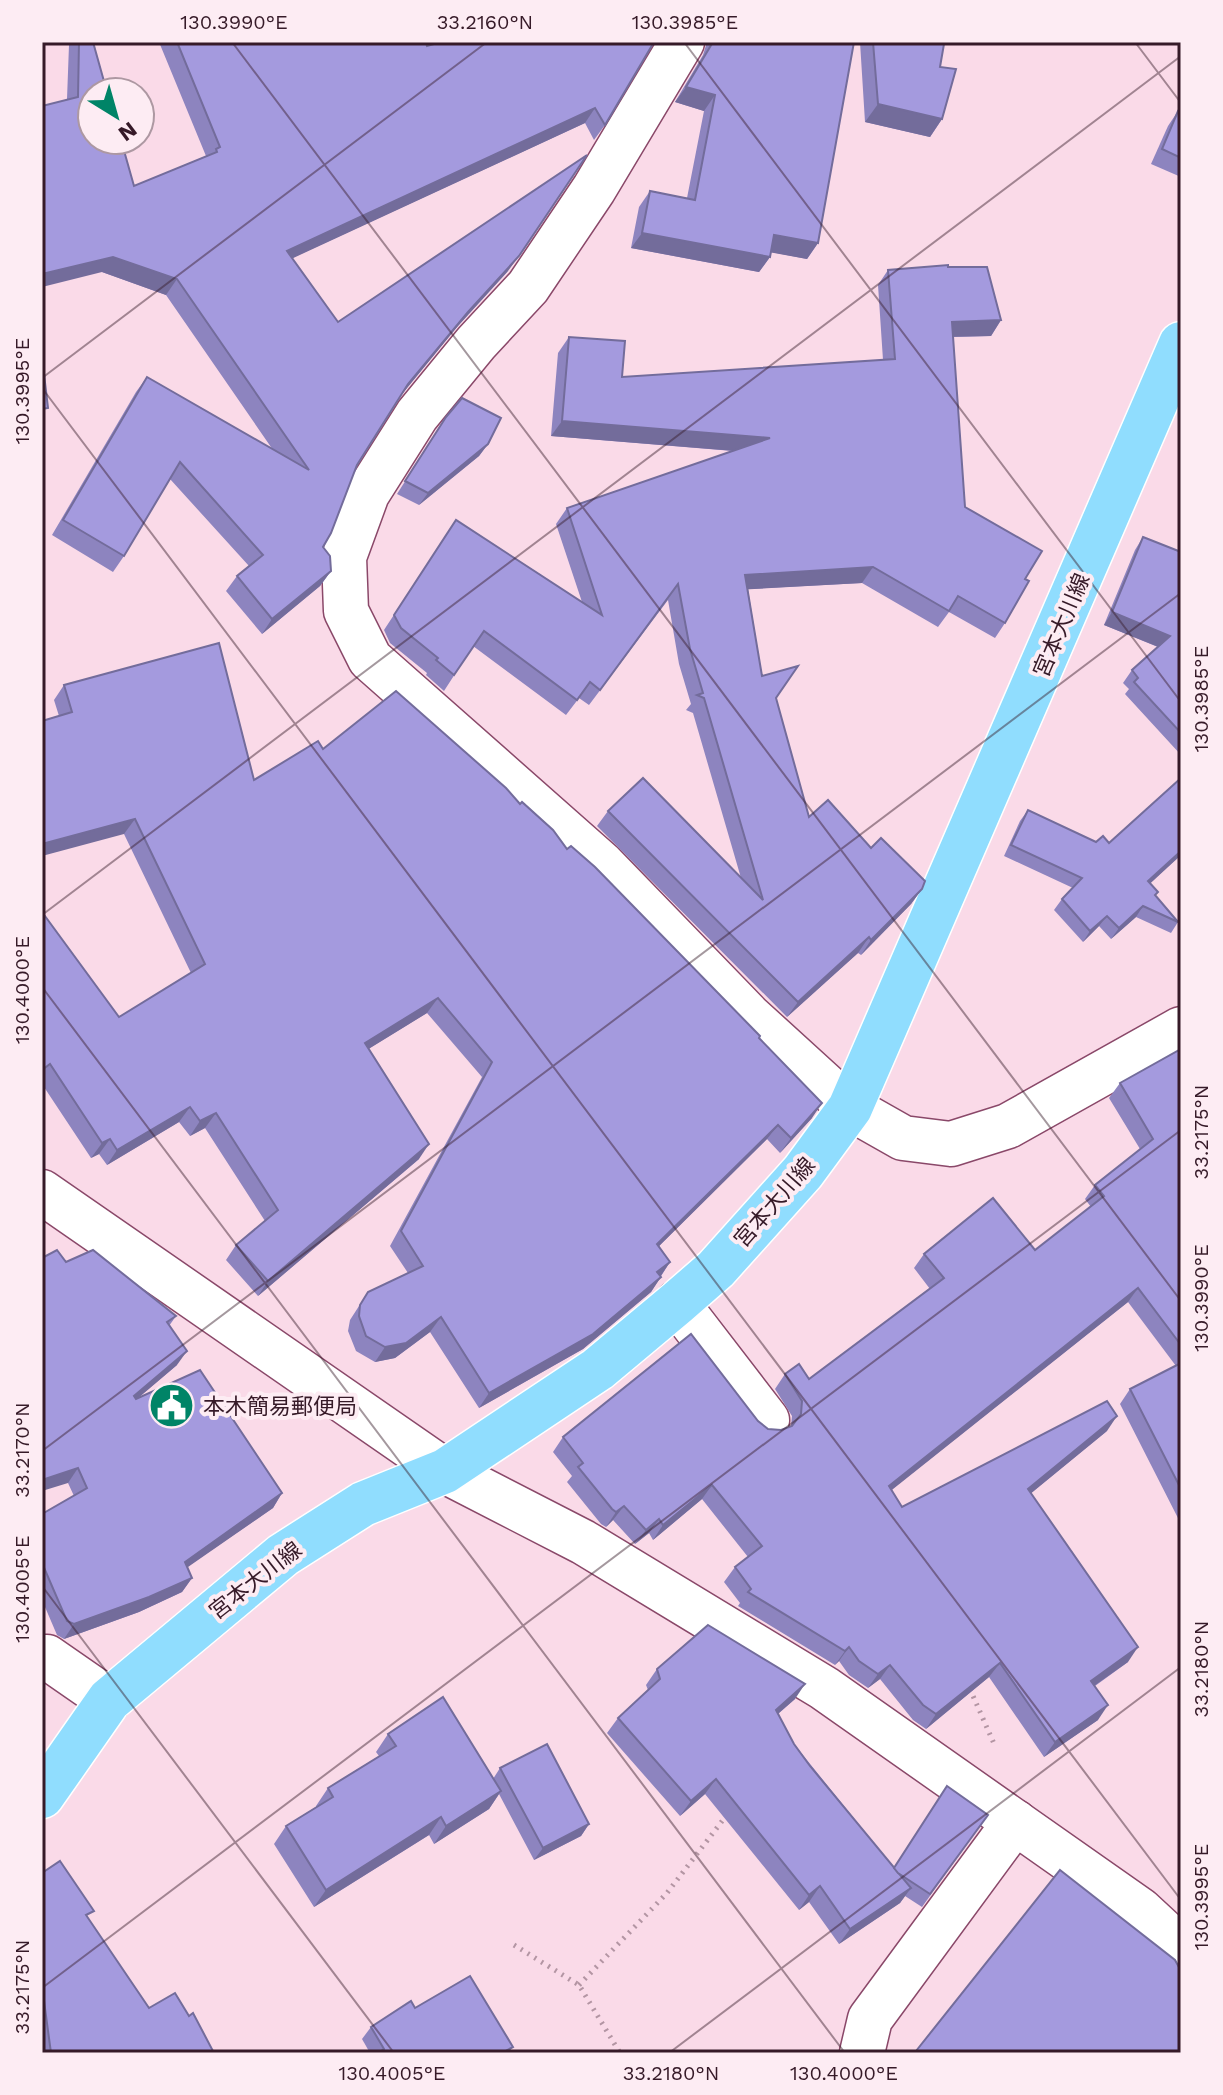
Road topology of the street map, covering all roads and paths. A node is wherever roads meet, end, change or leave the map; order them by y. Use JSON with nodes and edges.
{"nodes":[{"id":1,"x":682,"y":42,"type":"edge"},
{"id":2,"x":1181,"y":344,"type":"edge"},
{"id":3,"x":1181,"y":1029,"type":"edge"},
{"id":4,"x":850,"y":1108,"type":"junction"},
{"id":5,"x":42,"y":1192,"type":"edge"},
{"id":6,"x":677,"y":1303,"type":"junction"},
{"id":7,"x":767,"y":1420,"type":"dead end"},
{"id":8,"x":445,"y":1471,"type":"junction"},
{"id":9,"x":42,"y":1657,"type":"edge"},
{"id":10,"x":966,"y":1682,"type":"edge"},
{"id":11,"x":109,"y":1700,"type":"junction"},
{"id":12,"x":42,"y":1796,"type":"edge"},
{"id":13,"x":735,"y":1805,"type":"edge"},
{"id":14,"x":1015,"y":1822,"type":"junction"},
{"id":15,"x":514,"y":1945,"type":"dead end"},
{"id":16,"x":1181,"y":1948,"type":"edge"},
{"id":17,"x":579,"y":1985,"type":"junction"},
{"id":18,"x":620,"y":2053,"type":"edge"},
{"id":19,"x":862,"y":2053,"type":"edge"}],
"edges":[{"from":1,"to":4,"type":"street"},
{"from":2,"to":4,"type":"main road","name":"宮本大川線"},
{"from":3,"to":4,"type":"street"},
{"from":4,"to":6,"type":"main road","name":"宮本大川線"},
{"from":5,"to":8,"type":"street"},
{"from":6,"to":7,"type":"street"},
{"from":6,"to":8,"type":"main road","name":"宮本大川線"},
{"from":8,"to":11,"type":"main road","name":"宮本大川線"},
{"from":8,"to":14,"type":"street"},
{"from":9,"to":11,"type":"street"},
{"from":10,"to":14,"type":"path"},
{"from":11,"to":12,"type":"main road","name":"宮本大川線"},
{"from":13,"to":17,"type":"path"},
{"from":14,"to":16,"type":"street"},
{"from":14,"to":19,"type":"street"},
{"from":15,"to":17,"type":"path"},
{"from":17,"to":18,"type":"path"}]}
